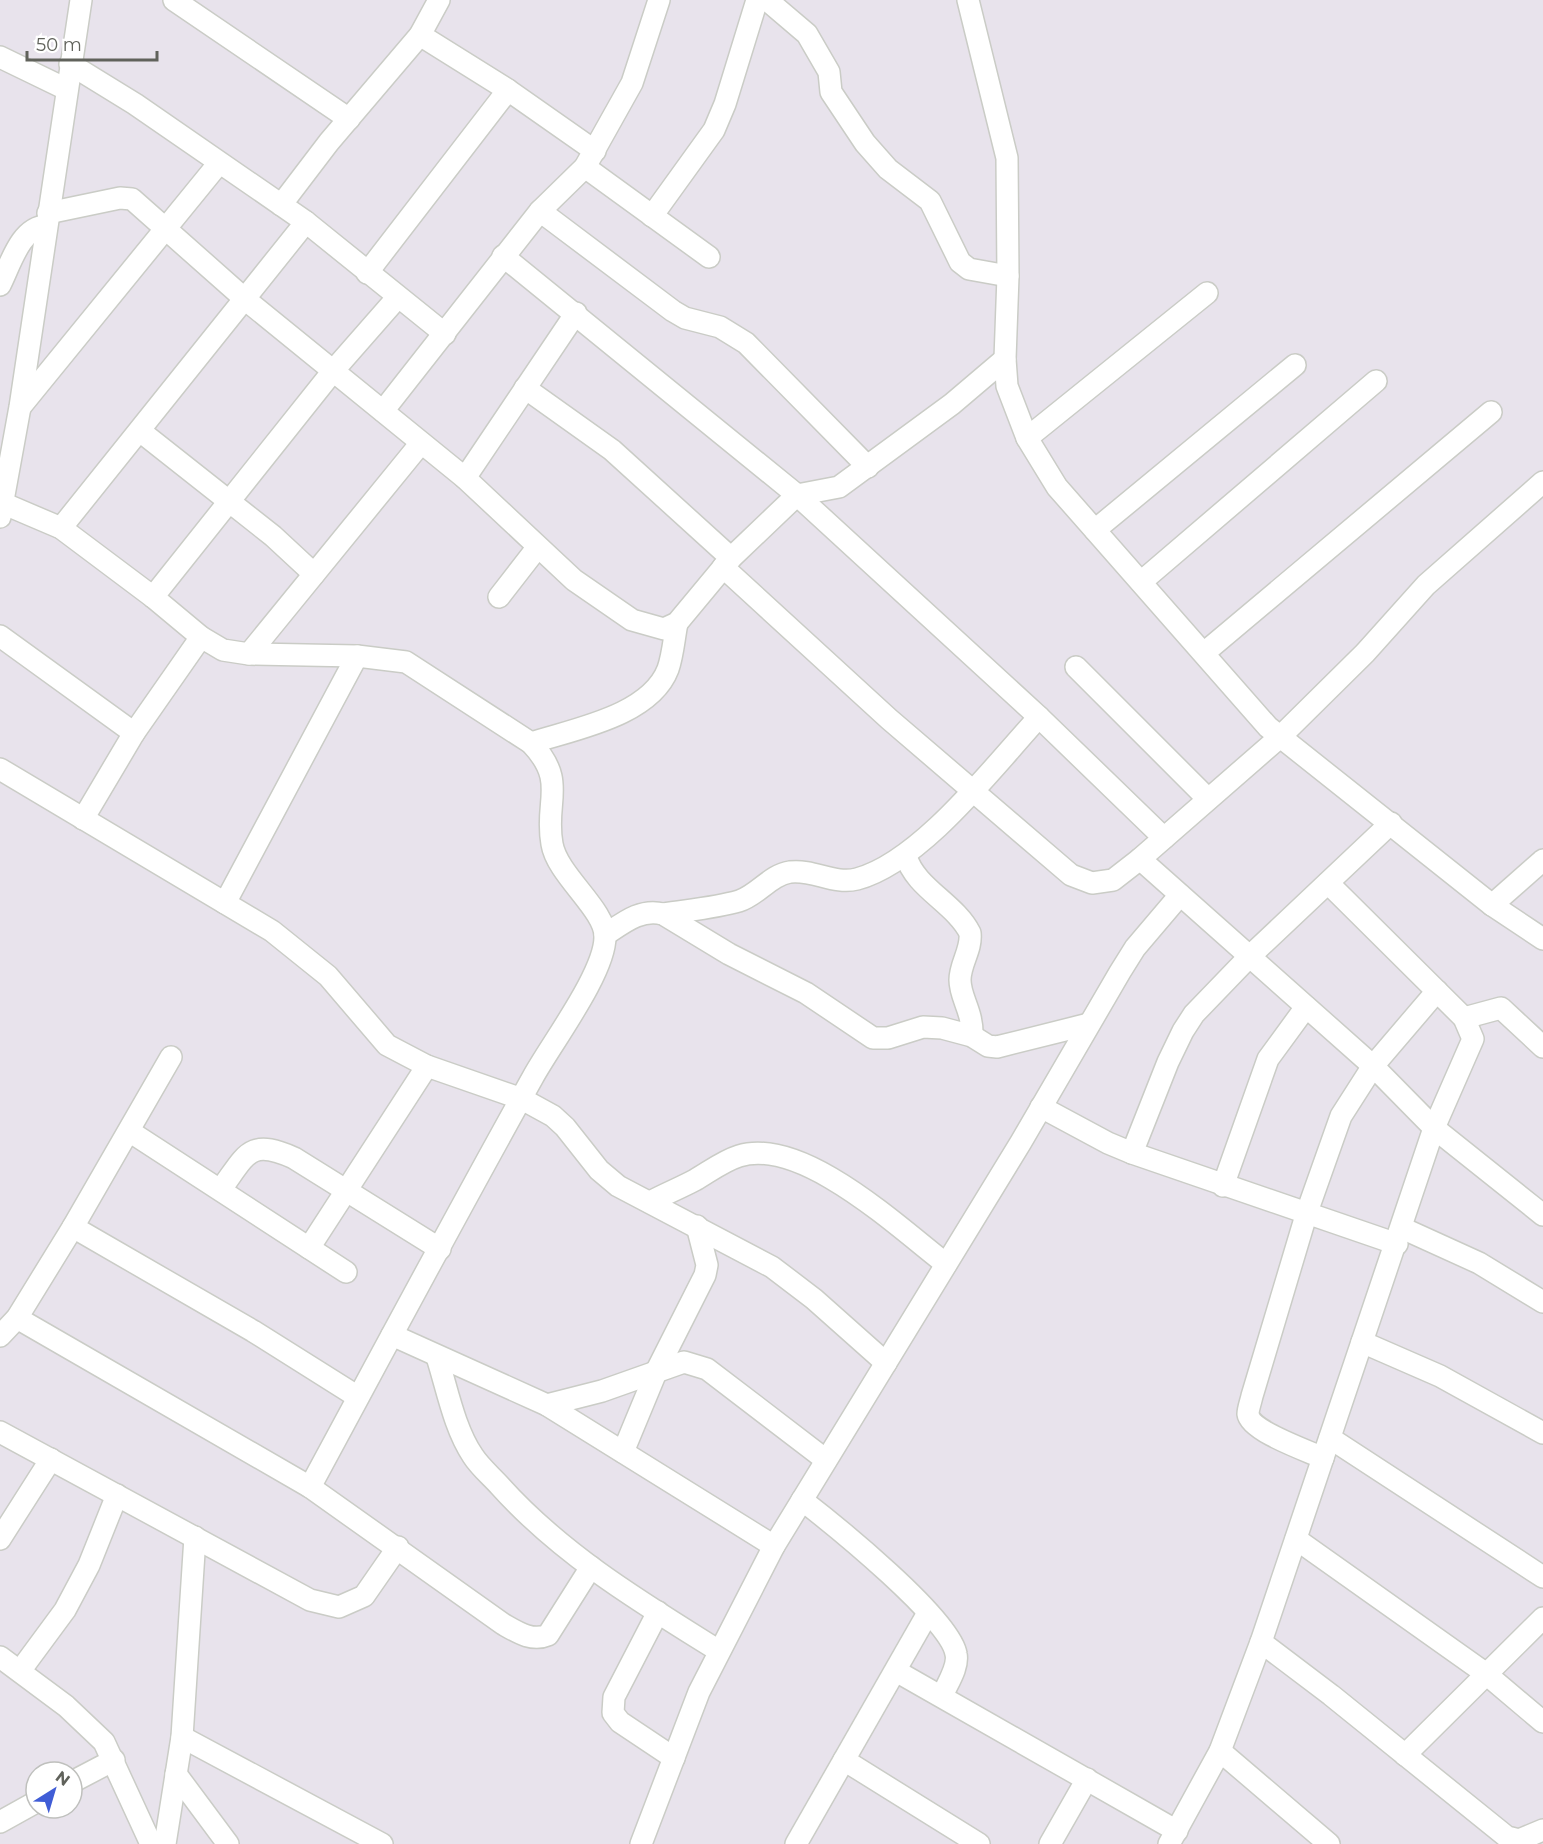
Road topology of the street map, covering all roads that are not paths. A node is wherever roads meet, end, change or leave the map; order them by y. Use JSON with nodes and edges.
{"nodes":[{"id":1,"x":81,"y":0,"type":"edge"},
{"id":2,"x":174,"y":0,"type":"edge"},
{"id":3,"x":439,"y":0,"type":"edge"},
{"id":4,"x":658,"y":0,"type":"edge"},
{"id":5,"x":757,"y":0,"type":"edge"},
{"id":6,"x":767,"y":0,"type":"edge"},
{"id":7,"x":968,"y":0,"type":"edge"},
{"id":8,"x":420,"y":35,"type":"junction"},
{"id":9,"x":0,"y":57,"type":"edge"},
{"id":10,"x":70,"y":64,"type":"junction"},
{"id":11,"x":66,"y":89,"type":"junction"},
{"id":12,"x":508,"y":90,"type":"junction"},
{"id":13,"x":349,"y":119,"type":"junction"},
{"id":14,"x":590,"y":159,"type":"junction"},
{"id":15,"x":219,"y":163,"type":"junction"},
{"id":16,"x":281,"y":205,"type":"junction"},
{"id":17,"x":540,"y":212,"type":"junction"},
{"id":18,"x":652,"y":216,"type":"junction"},
{"id":19,"x":47,"y":219,"type":"junction"},
{"id":20,"x":306,"y":222,"type":"junction"},
{"id":21,"x":166,"y":228,"type":"junction"},
{"id":22,"x":503,"y":256,"type":"junction"},
{"id":23,"x":709,"y":257,"type":"dead end"},
{"id":24,"x":367,"y":273,"type":"junction"},
{"id":25,"x":1008,"y":276,"type":"junction"},
{"id":26,"x":0,"y":285,"type":"edge"},
{"id":27,"x":1207,"y":293,"type":"dead end"},
{"id":28,"x":397,"y":297,"type":"junction"},
{"id":29,"x":246,"y":300,"type":"junction"},
{"id":30,"x":576,"y":313,"type":"junction"},
{"id":31,"x":445,"y":334,"type":"junction"},
{"id":32,"x":1005,"y":358,"type":"junction"},
{"id":33,"x":1294,"y":364,"type":"dead end"},
{"id":34,"x":333,"y":371,"type":"junction"},
{"id":35,"x":1376,"y":381,"type":"dead end"},
{"id":36,"x":525,"y":388,"type":"junction"},
{"id":37,"x":20,"y":407,"type":"junction"},
{"id":38,"x":382,"y":411,"type":"junction"},
{"id":39,"x":1491,"y":412,"type":"dead end"},
{"id":40,"x":140,"y":430,"type":"junction"},
{"id":41,"x":1027,"y":438,"type":"junction"},
{"id":42,"x":421,"y":443,"type":"junction"},
{"id":43,"x":868,"y":467,"type":"junction"},
{"id":44,"x":465,"y":478,"type":"junction"},
{"id":45,"x":1543,"y":482,"type":"edge"},
{"id":46,"x":797,"y":495,"type":"junction"},
{"id":47,"x":229,"y":502,"type":"junction"},
{"id":48,"x":1,"y":508,"type":"edge"},
{"id":49,"x":61,"y":528,"type":"junction"},
{"id":50,"x":1095,"y":530,"type":"junction"},
{"id":51,"x":537,"y":548,"type":"junction"},
{"id":52,"x":727,"y":562,"type":"junction"},
{"id":53,"x":314,"y":573,"type":"junction"},
{"id":54,"x":1141,"y":582,"type":"junction"},
{"id":55,"x":153,"y":597,"type":"junction"},
{"id":56,"x":499,"y":597,"type":"dead end"},
{"id":57,"x":677,"y":623,"type":"junction"},
{"id":58,"x":0,"y":636,"type":"edge"},
{"id":59,"x":201,"y":637,"type":"junction"},
{"id":60,"x":249,"y":654,"type":"junction"},
{"id":61,"x":1204,"y":654,"type":"junction"},
{"id":62,"x":357,"y":656,"type":"junction"},
{"id":63,"x":1076,"y":667,"type":"dead end"},
{"id":64,"x":1039,"y":717,"type":"junction"},
{"id":65,"x":134,"y":733,"type":"junction"},
{"id":66,"x":1281,"y":736,"type":"junction"},
{"id":67,"x":531,"y":742,"type":"junction"},
{"id":68,"x":0,"y":769,"type":"edge"},
{"id":69,"x":972,"y":790,"type":"junction"},
{"id":70,"x":1208,"y":799,"type":"junction"},
{"id":71,"x":83,"y":819,"type":"junction"},
{"id":72,"x":1391,"y":824,"type":"junction"},
{"id":73,"x":1164,"y":838,"type":"junction"},
{"id":74,"x":906,"y":856,"type":"junction"},
{"id":75,"x":1140,"y":859,"type":"junction"},
{"id":76,"x":1543,"y":860,"type":"edge"},
{"id":77,"x":1328,"y":883,"type":"junction"},
{"id":78,"x":1180,"y":895,"type":"junction"},
{"id":79,"x":225,"y":903,"type":"junction"},
{"id":80,"x":1492,"y":905,"type":"junction"},
{"id":81,"x":663,"y":914,"type":"junction"},
{"id":82,"x":605,"y":935,"type":"junction"},
{"id":83,"x":1543,"y":939,"type":"edge"},
{"id":84,"x":1248,"y":958,"type":"junction"},
{"id":85,"x":1437,"y":991,"type":"junction"},
{"id":86,"x":1306,"y":1006,"type":"junction"},
{"id":87,"x":1464,"y":1018,"type":"junction"},
{"id":88,"x":1089,"y":1024,"type":"junction"},
{"id":89,"x":972,"y":1036,"type":"junction"},
{"id":90,"x":1543,"y":1047,"type":"edge"},
{"id":91,"x":171,"y":1057,"type":"dead end"},
{"id":92,"x":427,"y":1066,"type":"junction"},
{"id":93,"x":1373,"y":1066,"type":"junction"},
{"id":94,"x":522,"y":1098,"type":"junction"},
{"id":95,"x":1041,"y":1107,"type":"junction"},
{"id":96,"x":1434,"y":1128,"type":"junction"},
{"id":97,"x":129,"y":1131,"type":"junction"},
{"id":98,"x":1132,"y":1153,"type":"junction"},
{"id":99,"x":1223,"y":1186,"type":"junction"},
{"id":100,"x":221,"y":1189,"type":"junction"},
{"id":101,"x":346,"y":1191,"type":"junction"},
{"id":102,"x":650,"y":1202,"type":"junction"},
{"id":103,"x":1307,"y":1212,"type":"junction"},
{"id":104,"x":1543,"y":1215,"type":"edge"},
{"id":105,"x":697,"y":1226,"type":"junction"},
{"id":106,"x":73,"y":1227,"type":"junction"},
{"id":107,"x":1399,"y":1236,"type":"junction"},
{"id":108,"x":309,"y":1248,"type":"junction"},
{"id":109,"x":440,"y":1249,"type":"junction"},
{"id":110,"x":946,"y":1264,"type":"junction"},
{"id":111,"x":346,"y":1272,"type":"dead end"},
{"id":112,"x":1543,"y":1302,"type":"edge"},
{"id":113,"x":17,"y":1318,"type":"junction"},
{"id":114,"x":392,"y":1335,"type":"junction"},
{"id":115,"x":0,"y":1336,"type":"edge"},
{"id":116,"x":1362,"y":1342,"type":"junction"},
{"id":117,"x":437,"y":1357,"type":"junction"},
{"id":118,"x":886,"y":1363,"type":"junction"},
{"id":119,"x":657,"y":1370,"type":"junction"},
{"id":120,"x":358,"y":1397,"type":"junction"},
{"id":121,"x":547,"y":1405,"type":"junction"},
{"id":122,"x":0,"y":1432,"type":"edge"},
{"id":123,"x":1543,"y":1433,"type":"edge"},
{"id":124,"x":1330,"y":1438,"type":"junction"},
{"id":125,"x":623,"y":1452,"type":"junction"},
{"id":126,"x":1323,"y":1458,"type":"junction"},
{"id":127,"x":51,"y":1459,"type":"junction"},
{"id":128,"x":826,"y":1460,"type":"junction"},
{"id":129,"x":310,"y":1487,"type":"junction"},
{"id":130,"x":117,"y":1495,"type":"junction"},
{"id":131,"x":802,"y":1500,"type":"junction"},
{"id":132,"x":195,"y":1537,"type":"junction"},
{"id":133,"x":0,"y":1539,"type":"edge"},
{"id":134,"x":1296,"y":1539,"type":"junction"},
{"id":135,"x":774,"y":1546,"type":"junction"},
{"id":136,"x":398,"y":1547,"type":"junction"},
{"id":137,"x":591,"y":1567,"type":"junction"},
{"id":138,"x":1543,"y":1577,"type":"edge"},
{"id":139,"x":658,"y":1612,"type":"junction"},
{"id":140,"x":928,"y":1613,"type":"junction"},
{"id":141,"x":1543,"y":1618,"type":"edge"},
{"id":142,"x":1261,"y":1642,"type":"junction"},
{"id":143,"x":719,"y":1651,"type":"junction"},
{"id":144,"x":0,"y":1657,"type":"edge"},
{"id":145,"x":20,"y":1671,"type":"junction"},
{"id":146,"x":896,"y":1671,"type":"junction"},
{"id":147,"x":1485,"y":1673,"type":"junction"},
{"id":148,"x":942,"y":1696,"type":"junction"},
{"id":149,"x":1543,"y":1722,"type":"edge"},
{"id":150,"x":182,"y":1737,"type":"junction"},
{"id":151,"x":1220,"y":1752,"type":"junction"},
{"id":152,"x":1405,"y":1755,"type":"junction"},
{"id":153,"x":674,"y":1758,"type":"junction"},
{"id":154,"x":114,"y":1760,"type":"junction"},
{"id":155,"x":844,"y":1760,"type":"junction"},
{"id":156,"x":176,"y":1774,"type":"junction"},
{"id":157,"x":84,"y":1776,"type":"edge"},
{"id":158,"x":1087,"y":1779,"type":"junction"},
{"id":159,"x":24,"y":1806,"type":"edge"},
{"id":160,"x":4,"y":1813,"type":"edge"},
{"id":161,"x":1543,"y":1830,"type":"edge"},
{"id":162,"x":1173,"y":1838,"type":"edge"},
{"id":163,"x":151,"y":1844,"type":"edge"},
{"id":164,"x":165,"y":1844,"type":"edge"},
{"id":165,"x":228,"y":1844,"type":"edge"},
{"id":166,"x":382,"y":1844,"type":"edge"},
{"id":167,"x":641,"y":1844,"type":"edge"},
{"id":168,"x":796,"y":1844,"type":"edge"},
{"id":169,"x":979,"y":1844,"type":"edge"},
{"id":170,"x":1050,"y":1844,"type":"edge"},
{"id":171,"x":1329,"y":1844,"type":"edge"}],
"edges":[{"from":1,"to":10,"type":"street"},
{"from":2,"to":13,"type":"street"},
{"from":3,"to":8,"type":"street"},
{"from":4,"to":14,"type":"street"},
{"from":5,"to":18,"type":"street"},
{"from":6,"to":25,"type":"street"},
{"from":7,"to":25,"type":"street"},
{"from":8,"to":12,"type":"street"},
{"from":8,"to":13,"type":"street"},
{"from":9,"to":11,"type":"street"},
{"from":10,"to":11,"type":"street"},
{"from":10,"to":15,"type":"street"},
{"from":11,"to":19,"type":"street"},
{"from":12,"to":14,"type":"street"},
{"from":12,"to":24,"type":"street"},
{"from":13,"to":16,"type":"street"},
{"from":14,"to":17,"type":"street"},
{"from":14,"to":18,"type":"street"},
{"from":15,"to":16,"type":"street"},
{"from":15,"to":21,"type":"street"},
{"from":16,"to":20,"type":"street"},
{"from":17,"to":22,"type":"street"},
{"from":17,"to":43,"type":"street"},
{"from":18,"to":23,"type":"street"},
{"from":19,"to":21,"type":"street"},
{"from":19,"to":26,"type":"street"},
{"from":19,"to":37,"type":"street"},
{"from":20,"to":24,"type":"street"},
{"from":20,"to":29,"type":"street"},
{"from":21,"to":29,"type":"street"},
{"from":21,"to":37,"type":"street"},
{"from":22,"to":30,"type":"street"},
{"from":22,"to":31,"type":"street"},
{"from":24,"to":28,"type":"street"},
{"from":25,"to":32,"type":"street"},
{"from":27,"to":41,"type":"street"},
{"from":28,"to":31,"type":"street"},
{"from":28,"to":34,"type":"street"},
{"from":29,"to":34,"type":"street"},
{"from":29,"to":40,"type":"street"},
{"from":30,"to":36,"type":"street"},
{"from":30,"to":46,"type":"street"},
{"from":31,"to":38,"type":"street"},
{"from":32,"to":41,"type":"street"},
{"from":32,"to":43,"type":"street"},
{"from":33,"to":50,"type":"street"},
{"from":34,"to":38,"type":"street"},
{"from":34,"to":47,"type":"street"},
{"from":35,"to":54,"type":"street"},
{"from":36,"to":44,"type":"street"},
{"from":36,"to":52,"type":"street"},
{"from":37,"to":48,"type":"street"},
{"from":38,"to":42,"type":"street"},
{"from":39,"to":61,"type":"street"},
{"from":40,"to":47,"type":"street"},
{"from":40,"to":49,"type":"street"},
{"from":41,"to":50,"type":"street"},
{"from":42,"to":44,"type":"street"},
{"from":42,"to":53,"type":"street"},
{"from":43,"to":46,"type":"street"},
{"from":44,"to":51,"type":"street"},
{"from":45,"to":66,"type":"street"},
{"from":46,"to":52,"type":"street"},
{"from":46,"to":64,"type":"street"},
{"from":47,"to":53,"type":"street"},
{"from":47,"to":55,"type":"street"},
{"from":48,"to":49,"type":"street"},
{"from":49,"to":55,"type":"street"},
{"from":50,"to":54,"type":"street"},
{"from":51,"to":56,"type":"street"},
{"from":51,"to":57,"type":"street"},
{"from":52,"to":57,"type":"street"},
{"from":52,"to":69,"type":"street"},
{"from":53,"to":60,"type":"street"},
{"from":54,"to":61,"type":"street"},
{"from":55,"to":59,"type":"street"},
{"from":57,"to":67,"type":"street"},
{"from":58,"to":65,"type":"street"},
{"from":59,"to":60,"type":"street"},
{"from":59,"to":65,"type":"street"},
{"from":60,"to":62,"type":"street"},
{"from":61,"to":66,"type":"street"},
{"from":62,"to":67,"type":"street"},
{"from":62,"to":79,"type":"street"},
{"from":63,"to":70,"type":"street"},
{"from":64,"to":69,"type":"street"},
{"from":64,"to":73,"type":"street"},
{"from":65,"to":71,"type":"street"},
{"from":66,"to":70,"type":"street"},
{"from":66,"to":72,"type":"street"},
{"from":67,"to":82,"type":"street"},
{"from":68,"to":71,"type":"street"},
{"from":69,"to":74,"type":"street"},
{"from":69,"to":75,"type":"street"},
{"from":70,"to":73,"type":"street"},
{"from":71,"to":79,"type":"street"},
{"from":72,"to":77,"type":"street"},
{"from":72,"to":80,"type":"street"},
{"from":73,"to":75,"type":"street"},
{"from":74,"to":81,"type":"street"},
{"from":74,"to":89,"type":"street"},
{"from":75,"to":78,"type":"street"},
{"from":76,"to":80,"type":"street"},
{"from":77,"to":84,"type":"street"},
{"from":77,"to":85,"type":"street"},
{"from":78,"to":84,"type":"street"},
{"from":78,"to":88,"type":"street"},
{"from":79,"to":92,"type":"street"},
{"from":80,"to":83,"type":"street"},
{"from":81,"to":82,"type":"street"},
{"from":81,"to":89,"type":"street"},
{"from":82,"to":94,"type":"street"},
{"from":84,"to":86,"type":"street"},
{"from":84,"to":98,"type":"street"},
{"from":85,"to":87,"type":"street"},
{"from":85,"to":93,"type":"street"},
{"from":86,"to":93,"type":"street"},
{"from":86,"to":99,"type":"street"},
{"from":87,"to":90,"type":"street"},
{"from":87,"to":96,"type":"street"},
{"from":88,"to":89,"type":"street"},
{"from":88,"to":95,"type":"street"},
{"from":91,"to":97,"type":"street"},
{"from":92,"to":94,"type":"street"},
{"from":92,"to":101,"type":"street"},
{"from":93,"to":96,"type":"street"},
{"from":93,"to":103,"type":"street"},
{"from":94,"to":102,"type":"street"},
{"from":94,"to":109,"type":"street"},
{"from":95,"to":98,"type":"street"},
{"from":95,"to":110,"type":"street"},
{"from":96,"to":104,"type":"street"},
{"from":96,"to":107,"type":"street"},
{"from":97,"to":100,"type":"street"},
{"from":97,"to":106,"type":"street"},
{"from":98,"to":99,"type":"street"},
{"from":99,"to":103,"type":"street"},
{"from":100,"to":101,"type":"street"},
{"from":100,"to":108,"type":"street"},
{"from":101,"to":108,"type":"street"},
{"from":101,"to":109,"type":"street"},
{"from":102,"to":105,"type":"street"},
{"from":102,"to":110,"type":"street"},
{"from":103,"to":107,"type":"street"},
{"from":103,"to":126,"type":"street"},
{"from":105,"to":118,"type":"street"},
{"from":105,"to":119,"type":"street"},
{"from":106,"to":113,"type":"street"},
{"from":106,"to":120,"type":"street"},
{"from":107,"to":112,"type":"street"},
{"from":107,"to":116,"type":"street"},
{"from":108,"to":111,"type":"street"},
{"from":109,"to":114,"type":"street"},
{"from":110,"to":118,"type":"street"},
{"from":113,"to":115,"type":"street"},
{"from":113,"to":129,"type":"street"},
{"from":114,"to":117,"type":"street"},
{"from":114,"to":120,"type":"street"},
{"from":116,"to":123,"type":"street"},
{"from":116,"to":124,"type":"street"},
{"from":117,"to":121,"type":"street"},
{"from":117,"to":137,"type":"street"},
{"from":118,"to":128,"type":"street"},
{"from":119,"to":121,"type":"street"},
{"from":119,"to":125,"type":"street"},
{"from":119,"to":128,"type":"street"},
{"from":120,"to":129,"type":"street"},
{"from":121,"to":125,"type":"street"},
{"from":122,"to":127,"type":"street"},
{"from":124,"to":126,"type":"street"},
{"from":124,"to":138,"type":"street"},
{"from":125,"to":135,"type":"street"},
{"from":126,"to":134,"type":"street"},
{"from":127,"to":130,"type":"street"},
{"from":127,"to":133,"type":"street"},
{"from":128,"to":131,"type":"street"},
{"from":129,"to":136,"type":"street"},
{"from":130,"to":132,"type":"street"},
{"from":130,"to":145,"type":"street"},
{"from":131,"to":135,"type":"street"},
{"from":131,"to":140,"type":"street"},
{"from":132,"to":136,"type":"street"},
{"from":132,"to":150,"type":"street"},
{"from":134,"to":142,"type":"street"},
{"from":134,"to":147,"type":"street"},
{"from":135,"to":143,"type":"street"},
{"from":136,"to":137,"type":"street"},
{"from":137,"to":139,"type":"street"},
{"from":139,"to":143,"type":"street"},
{"from":139,"to":153,"type":"street"},
{"from":140,"to":146,"type":"street"},
{"from":140,"to":148,"type":"street"},
{"from":141,"to":147,"type":"street"},
{"from":142,"to":151,"type":"street"},
{"from":142,"to":152,"type":"street"},
{"from":143,"to":153,"type":"street"},
{"from":144,"to":145,"type":"street"},
{"from":145,"to":154,"type":"street"},
{"from":146,"to":148,"type":"street"},
{"from":146,"to":155,"type":"street"},
{"from":147,"to":149,"type":"street"},
{"from":147,"to":152,"type":"street"},
{"from":148,"to":158,"type":"street"},
{"from":150,"to":156,"type":"street"},
{"from":150,"to":166,"type":"street"},
{"from":151,"to":162,"type":"street"},
{"from":151,"to":171,"type":"street"},
{"from":152,"to":161,"type":"street"},
{"from":153,"to":167,"type":"street"},
{"from":154,"to":157,"type":"street"},
{"from":154,"to":163,"type":"street"},
{"from":155,"to":168,"type":"street"},
{"from":155,"to":169,"type":"street"},
{"from":156,"to":164,"type":"street"},
{"from":156,"to":165,"type":"street"},
{"from":158,"to":162,"type":"street"},
{"from":158,"to":170,"type":"street"},
{"from":159,"to":160,"type":"street"}]}
